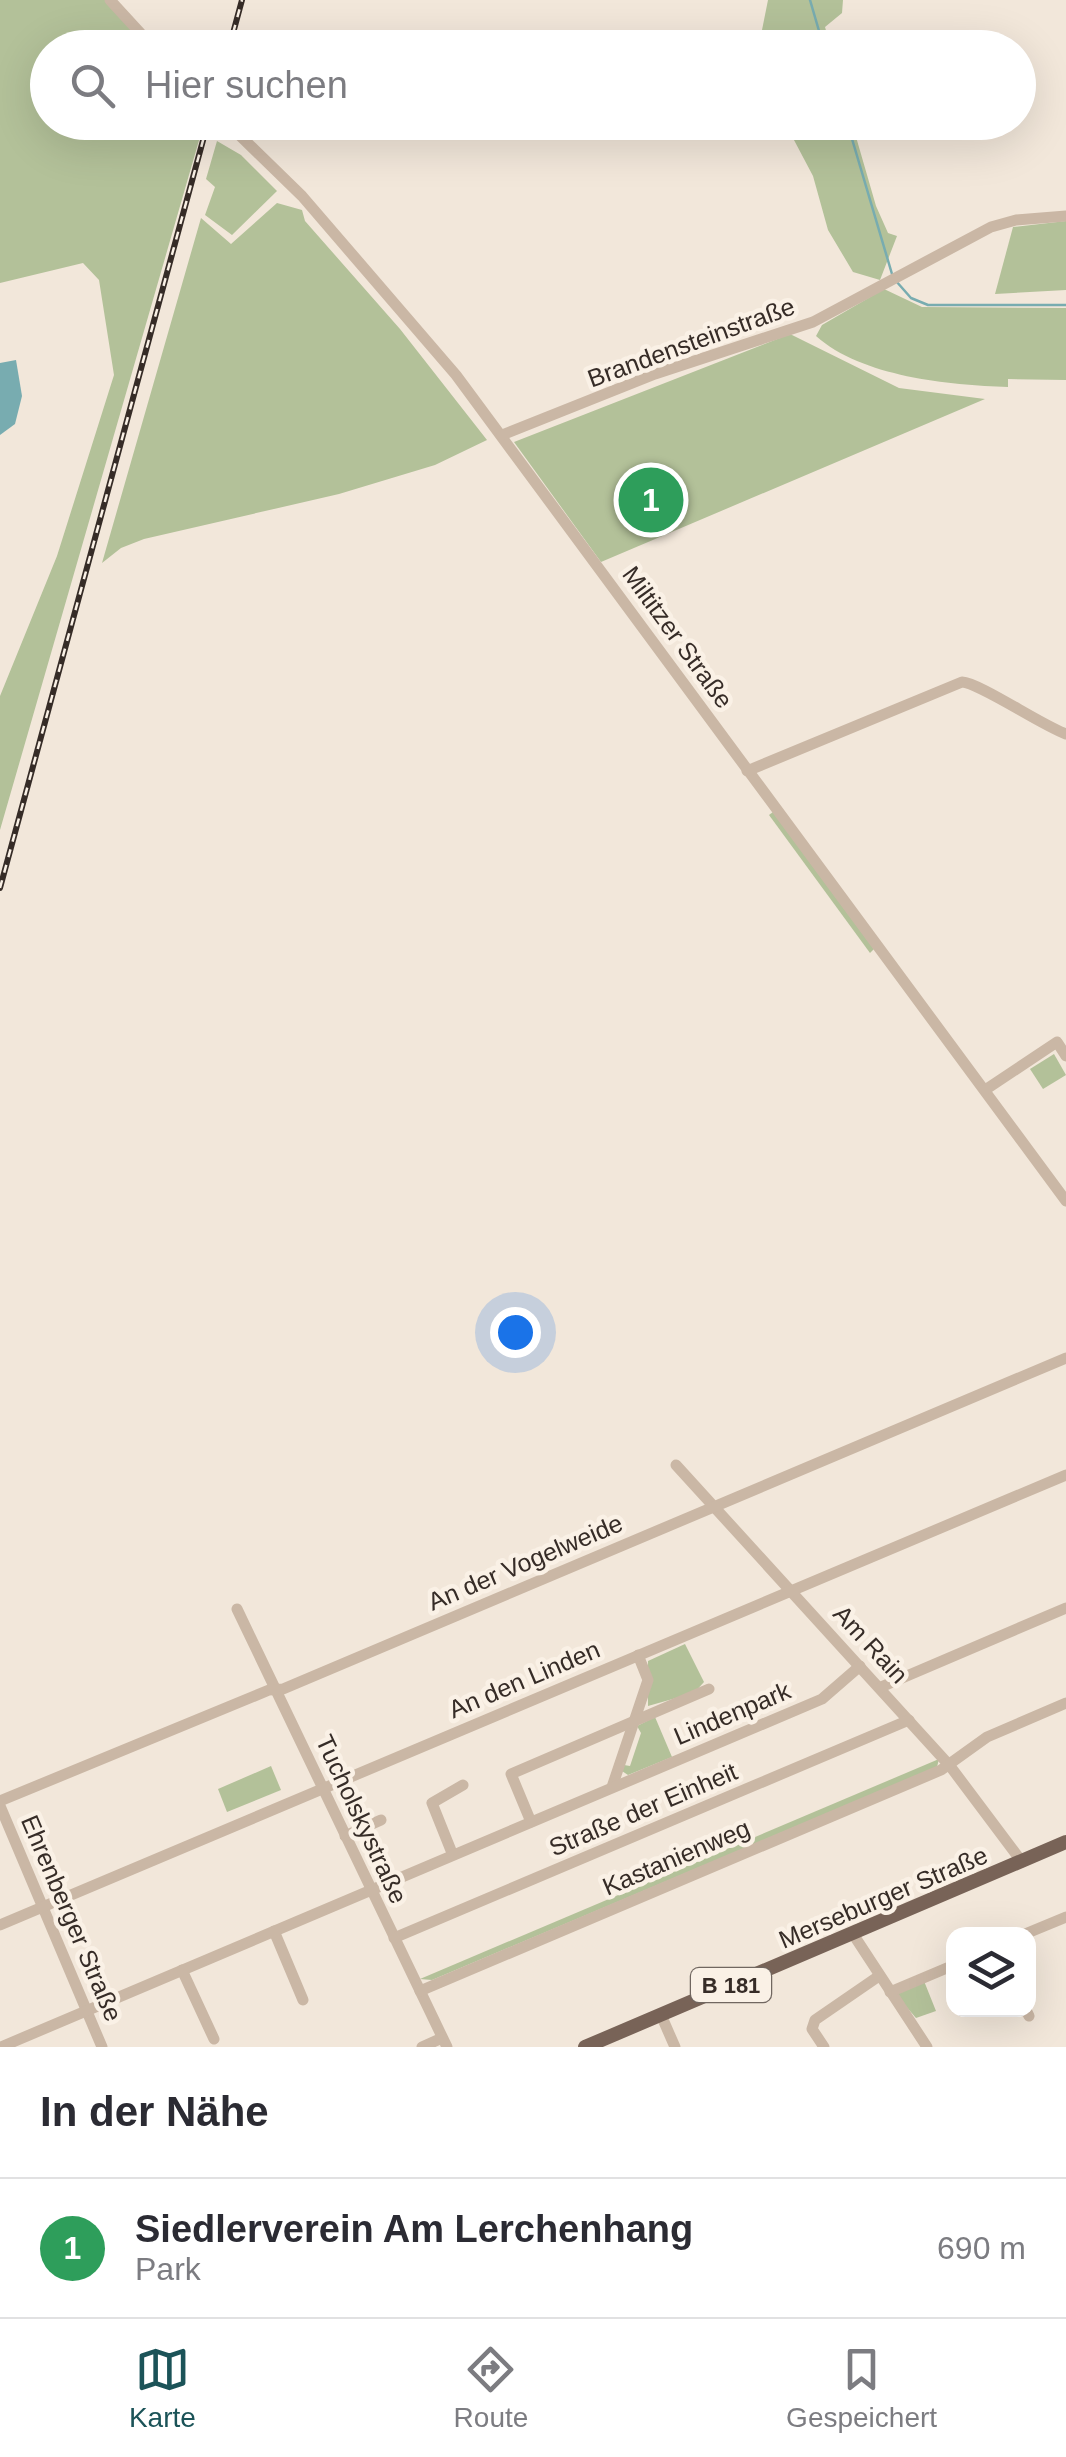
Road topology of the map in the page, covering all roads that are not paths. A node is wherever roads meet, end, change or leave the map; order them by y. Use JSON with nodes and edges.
{"nodes":[{"id":1,"x":110,"y":0,"type":"edge"},
{"id":2,"x":138,"y":30,"type":"edge"},
{"id":3,"x":243,"y":140,"type":"edge"},
{"id":4,"x":1066,"y":216,"type":"edge"},
{"id":5,"x":502,"y":435,"type":"junction"},
{"id":6,"x":1066,"y":734,"type":"edge"},
{"id":7,"x":747,"y":771,"type":"junction"},
{"id":8,"x":1062,"y":1040,"type":"edge"},
{"id":9,"x":1066,"y":1056,"type":"edge"},
{"id":10,"x":985,"y":1090,"type":"junction"},
{"id":11,"x":1066,"y":1201,"type":"edge"},
{"id":12,"x":1066,"y":1358,"type":"edge"},
{"id":13,"x":676,"y":1465,"type":"dead end"},
{"id":14,"x":1066,"y":1474,"type":"edge"},
{"id":15,"x":716,"y":1506,"type":"junction"},
{"id":16,"x":792,"y":1591,"type":"junction"},
{"id":17,"x":1066,"y":1608,"type":"edge"},
{"id":18,"x":237,"y":1609,"type":"dead end"},
{"id":19,"x":638,"y":1655,"type":"junction"},
{"id":20,"x":860,"y":1666,"type":"junction"},
{"id":21,"x":880,"y":1687,"type":"junction"},
{"id":22,"x":708,"y":1689,"type":"dead end"},
{"id":23,"x":276,"y":1690,"type":"junction"},
{"id":24,"x":1066,"y":1703,"type":"edge"},
{"id":25,"x":909,"y":1720,"type":"junction"},
{"id":26,"x":634,"y":1721,"type":"junction"},
{"id":27,"x":950,"y":1766,"type":"junction"},
{"id":28,"x":464,"y":1784,"type":"dead end"},
{"id":29,"x":612,"y":1787,"type":"junction"},
{"id":30,"x":322,"y":1789,"type":"junction"},
{"id":31,"x":0,"y":1803,"type":"edge"},
{"id":32,"x":382,"y":1820,"type":"dead end"},
{"id":33,"x":531,"y":1822,"type":"junction"},
{"id":34,"x":344,"y":1836,"type":"junction"},
{"id":35,"x":1066,"y":1842,"type":"edge"},
{"id":36,"x":452,"y":1853,"type":"junction"},
{"id":37,"x":1022,"y":1862,"type":"junction"},
{"id":38,"x":371,"y":1891,"type":"junction"},
{"id":39,"x":44,"y":1906,"type":"junction"},
{"id":40,"x":1066,"y":1917,"type":"edge"},
{"id":41,"x":0,"y":1925,"type":"edge"},
{"id":42,"x":1036,"y":1929,"type":"edge"},
{"id":43,"x":274,"y":1932,"type":"junction"},
{"id":44,"x":853,"y":1934,"type":"junction"},
{"id":45,"x":394,"y":1938,"type":"junction"},
{"id":46,"x":946,"y":1968,"type":"edge"},
{"id":47,"x":182,"y":1970,"type":"junction"},
{"id":48,"x":880,"y":1976,"type":"junction"},
{"id":49,"x":420,"y":1991,"type":"junction"},
{"id":50,"x":890,"y":1992,"type":"junction"},
{"id":51,"x":303,"y":2000,"type":"dead end"},
{"id":52,"x":87,"y":2009,"type":"junction"},
{"id":53,"x":661,"y":2015,"type":"junction"},
{"id":54,"x":214,"y":2039,"type":"dead end"},
{"id":55,"x":445,"y":2042,"type":"edge"},
{"id":56,"x":1,"y":2047,"type":"edge"},
{"id":57,"x":102,"y":2047,"type":"edge"},
{"id":58,"x":422,"y":2047,"type":"edge"},
{"id":59,"x":585,"y":2047,"type":"edge"},
{"id":60,"x":675,"y":2047,"type":"edge"},
{"id":61,"x":824,"y":2047,"type":"edge"},
{"id":62,"x":926,"y":2047,"type":"edge"}],
"edges":[{"from":1,"to":2,"type":"street"},
{"from":3,"to":5,"type":"street","name":"Miltitzer Straße"},
{"from":4,"to":5,"type":"street","name":"Brandensteinstraße"},
{"from":5,"to":7,"type":"street","name":"Miltitzer Straße"},
{"from":6,"to":7,"type":"street"},
{"from":7,"to":10,"type":"street","name":"Miltitzer Straße"},
{"from":8,"to":9,"type":"street"},
{"from":8,"to":10,"type":"street"},
{"from":10,"to":11,"type":"street","name":"Miltitzer Straße"},
{"from":12,"to":15,"type":"street","name":"An der Vogelweide"},
{"from":13,"to":15,"type":"street","name":"Am Rain"},
{"from":14,"to":16,"type":"street","name":"An den Linden"},
{"from":15,"to":16,"type":"street","name":"Am Rain"},
{"from":15,"to":23,"type":"street","name":"An der Vogelweide"},
{"from":16,"to":19,"type":"street","name":"An den Linden"},
{"from":16,"to":20,"type":"street","name":"Am Rain"},
{"from":17,"to":21,"type":"street"},
{"from":18,"to":23,"type":"street","name":"Tucholskystraße"},
{"from":19,"to":26,"type":"street","name":"Lindenpark"},
{"from":19,"to":30,"type":"street","name":"An den Linden"},
{"from":20,"to":21,"type":"street","name":"Am Rain"},
{"from":20,"to":29,"type":"street","name":"Lindenpark"},
{"from":21,"to":25,"type":"street","name":"Am Rain"},
{"from":22,"to":26,"type":"street","name":"Lindenpark"},
{"from":23,"to":30,"type":"street","name":"Tucholskystraße"},
{"from":23,"to":31,"type":"street","name":"An der Vogelweide"},
{"from":24,"to":27,"type":"street","name":"Kastanienweg"},
{"from":25,"to":27,"type":"street","name":"Am Rain"},
{"from":25,"to":45,"type":"street","name":"Straße der Einheit"},
{"from":26,"to":29,"type":"street","name":"Lindenpark"},
{"from":26,"to":33,"type":"street","name":"Lindenpark"},
{"from":27,"to":37,"type":"street","name":"Am Rain"},
{"from":27,"to":49,"type":"street","name":"Kastanienweg"},
{"from":28,"to":36,"type":"street"},
{"from":29,"to":33,"type":"street","name":"Lindenpark"},
{"from":30,"to":34,"type":"street","name":"Tucholskystraße"},
{"from":30,"to":39,"type":"street","name":"An den Linden"},
{"from":31,"to":39,"type":"street","name":"Ehrenberger Straße"},
{"from":32,"to":34,"type":"street"},
{"from":33,"to":36,"type":"street","name":"Lindenpark"},
{"from":34,"to":38,"type":"street","name":"Tucholskystraße"},
{"from":35,"to":37,"type":"main road","name":"Merseburger Straße","number":"B 181"},
{"from":36,"to":38,"type":"street","name":"Lindenpark"},
{"from":37,"to":44,"type":"main road","name":"Merseburger Straße","number":"B 181"},
{"from":38,"to":43,"type":"street","name":"Lindenpark"},
{"from":38,"to":45,"type":"street","name":"Tucholskystraße"},
{"from":39,"to":41,"type":"street","name":"An den Linden"},
{"from":39,"to":52,"type":"street","name":"Ehrenberger Straße"},
{"from":40,"to":42,"type":"street"},
{"from":43,"to":47,"type":"street","name":"Lindenpark"},
{"from":43,"to":51,"type":"street"},
{"from":44,"to":48,"type":"street"},
{"from":44,"to":53,"type":"main road","name":"Merseburger Straße","number":"B 181"},
{"from":45,"to":49,"type":"street","name":"Tucholskystraße"},
{"from":46,"to":50,"type":"street"},
{"from":47,"to":52,"type":"street","name":"Lindenpark"},
{"from":47,"to":54,"type":"street"},
{"from":48,"to":50,"type":"street"},
{"from":48,"to":61,"type":"street"},
{"from":49,"to":55,"type":"street","name":"Tucholskystraße"},
{"from":50,"to":62,"type":"street"},
{"from":52,"to":56,"type":"street","name":"Lindenpark"},
{"from":52,"to":57,"type":"street","name":"Ehrenberger Straße"},
{"from":53,"to":59,"type":"main road","name":"Merseburger Straße","number":"B 181"},
{"from":53,"to":60,"type":"street"},
{"from":55,"to":58,"type":"street"}]}
